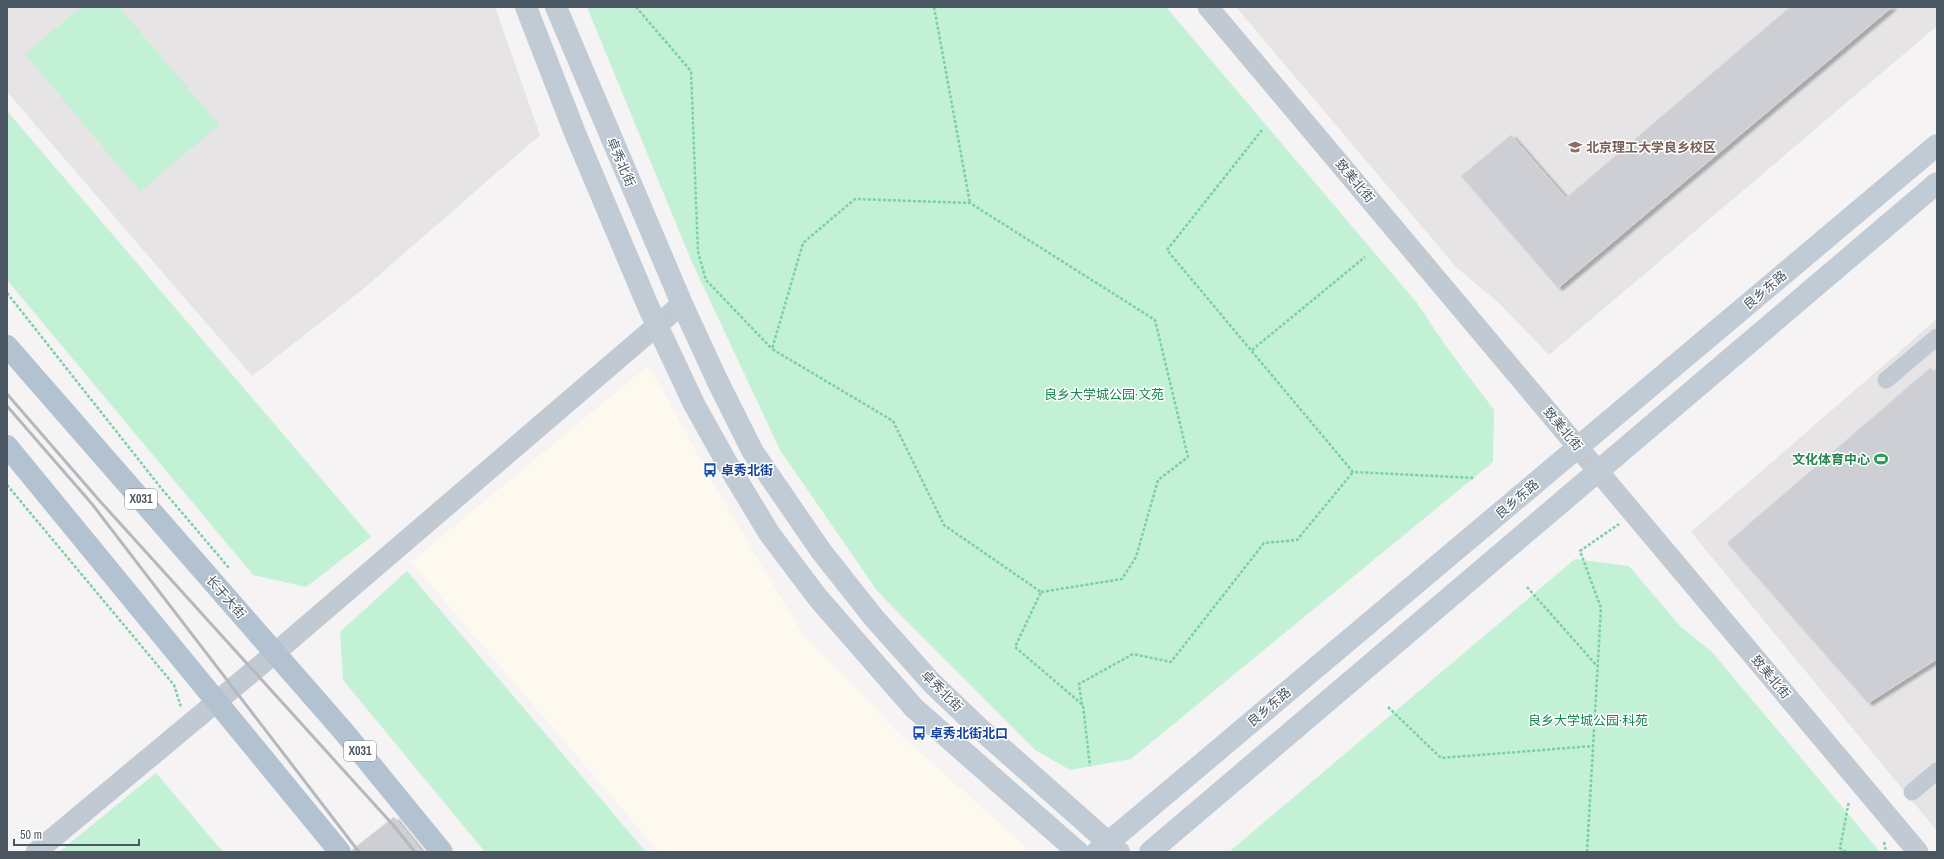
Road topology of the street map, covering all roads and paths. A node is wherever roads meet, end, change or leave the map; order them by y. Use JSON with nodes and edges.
{"nodes":[{"id":1,"x":526,"y":7,"type":"edge"},
{"id":2,"x":556,"y":7,"type":"edge"},
{"id":3,"x":636,"y":7,"type":"edge"},
{"id":4,"x":934,"y":7,"type":"edge"},
{"id":5,"x":1208,"y":7,"type":"edge"},
{"id":6,"x":1262,"y":130,"type":"dead end"},
{"id":7,"x":1937,"y":146,"type":"edge"},
{"id":8,"x":1937,"y":183,"type":"edge"},
{"id":9,"x":970,"y":203,"type":"junction"},
{"id":10,"x":1365,"y":257,"type":"dead end"},
{"id":11,"x":7,"y":294,"type":"edge"},
{"id":12,"x":682,"y":304,"type":"junction"},
{"id":13,"x":658,"y":325,"type":"junction"},
{"id":14,"x":1937,"y":337,"type":"edge"},
{"id":15,"x":7,"y":346,"type":"edge"},
{"id":16,"x":772,"y":349,"type":"junction"},
{"id":17,"x":1252,"y":350,"type":"junction"},
{"id":18,"x":1886,"y":380,"type":"dead end"},
{"id":19,"x":7,"y":446,"type":"edge"},
{"id":20,"x":1578,"y":447,"type":"junction"},
{"id":21,"x":1598,"y":471,"type":"junction"},
{"id":22,"x":1353,"y":472,"type":"junction"},
{"id":23,"x":1474,"y":478,"type":"dead end"},
{"id":24,"x":7,"y":485,"type":"edge"},
{"id":25,"x":1635,"y":514,"type":"junction"},
{"id":26,"x":233,"y":573,"type":"dead end"},
{"id":27,"x":1527,"y":587,"type":"dead end"},
{"id":28,"x":1041,"y":592,"type":"junction"},
{"id":29,"x":275,"y":653,"type":"junction"},
{"id":30,"x":1597,"y":666,"type":"junction"},
{"id":31,"x":216,"y":702,"type":"junction"},
{"id":32,"x":1082,"y":706,"type":"junction"},
{"id":33,"x":1388,"y":707,"type":"dead end"},
{"id":34,"x":188,"y":725,"type":"junction"},
{"id":35,"x":1593,"y":746,"type":"junction"},
{"id":36,"x":1090,"y":766,"type":"dead end"},
{"id":37,"x":1937,"y":771,"type":"edge"},
{"id":38,"x":1912,"y":792,"type":"dead end"},
{"id":39,"x":1849,"y":801,"type":"dead end"},
{"id":40,"x":1108,"y":849,"type":"edge"},
{"id":41,"x":36,"y":852,"type":"edge"},
{"id":42,"x":340,"y":852,"type":"edge"},
{"id":43,"x":442,"y":852,"type":"edge"},
{"id":44,"x":1078,"y":852,"type":"edge"},
{"id":45,"x":1150,"y":852,"type":"edge"},
{"id":46,"x":1587,"y":852,"type":"edge"},
{"id":47,"x":1846,"y":852,"type":"edge"},
{"id":48,"x":1918,"y":852,"type":"edge"}],
"edges":[{"from":1,"to":13,"type":"main road"},
{"from":2,"to":12,"type":"main road","name":"卓秀北街"},
{"from":3,"to":16,"type":"path"},
{"from":4,"to":9,"type":"path"},
{"from":5,"to":20,"type":"street","name":"致美北街"},
{"from":6,"to":17,"type":"path"},
{"from":7,"to":20,"type":"main road","name":"良乡东路"},
{"from":8,"to":21,"type":"main road"},
{"from":9,"to":16,"type":"path"},
{"from":9,"to":28,"type":"path"},
{"from":10,"to":17,"type":"path"},
{"from":11,"to":26,"type":"path","name":"长于大街"},
{"from":12,"to":13,"type":"street"},
{"from":12,"to":40,"type":"main road","name":"卓秀北街"},
{"from":13,"to":29,"type":"street"},
{"from":13,"to":44,"type":"main road"},
{"from":14,"to":18,"type":"street"},
{"from":15,"to":29,"type":"main road","name":"长于大街","number":"X031"},
{"from":16,"to":28,"type":"path"},
{"from":17,"to":22,"type":"path"},
{"from":19,"to":31,"type":"main road"},
{"from":20,"to":21,"type":"street","name":"致美北街"},
{"from":20,"to":40,"type":"main road","name":"良乡东路"},
{"from":21,"to":25,"type":"street","name":"致美北街"},
{"from":21,"to":45,"type":"main road"},
{"from":22,"to":23,"type":"path"},
{"from":22,"to":32,"type":"path"},
{"from":24,"to":34,"type":"path"},
{"from":25,"to":30,"type":"path"},
{"from":25,"to":48,"type":"street","name":"致美北街"},
{"from":27,"to":30,"type":"path"},
{"from":28,"to":32,"type":"path"},
{"from":29,"to":31,"type":"street"},
{"from":29,"to":43,"type":"main road","name":"长于大街","number":"X031"},
{"from":30,"to":35,"type":"path"},
{"from":31,"to":34,"type":"street"},
{"from":31,"to":42,"type":"main road"},
{"from":32,"to":36,"type":"path"},
{"from":33,"to":35,"type":"path"},
{"from":34,"to":41,"type":"street"},
{"from":35,"to":46,"type":"path"},
{"from":37,"to":38,"type":"street"},
{"from":39,"to":47,"type":"path"}]}
